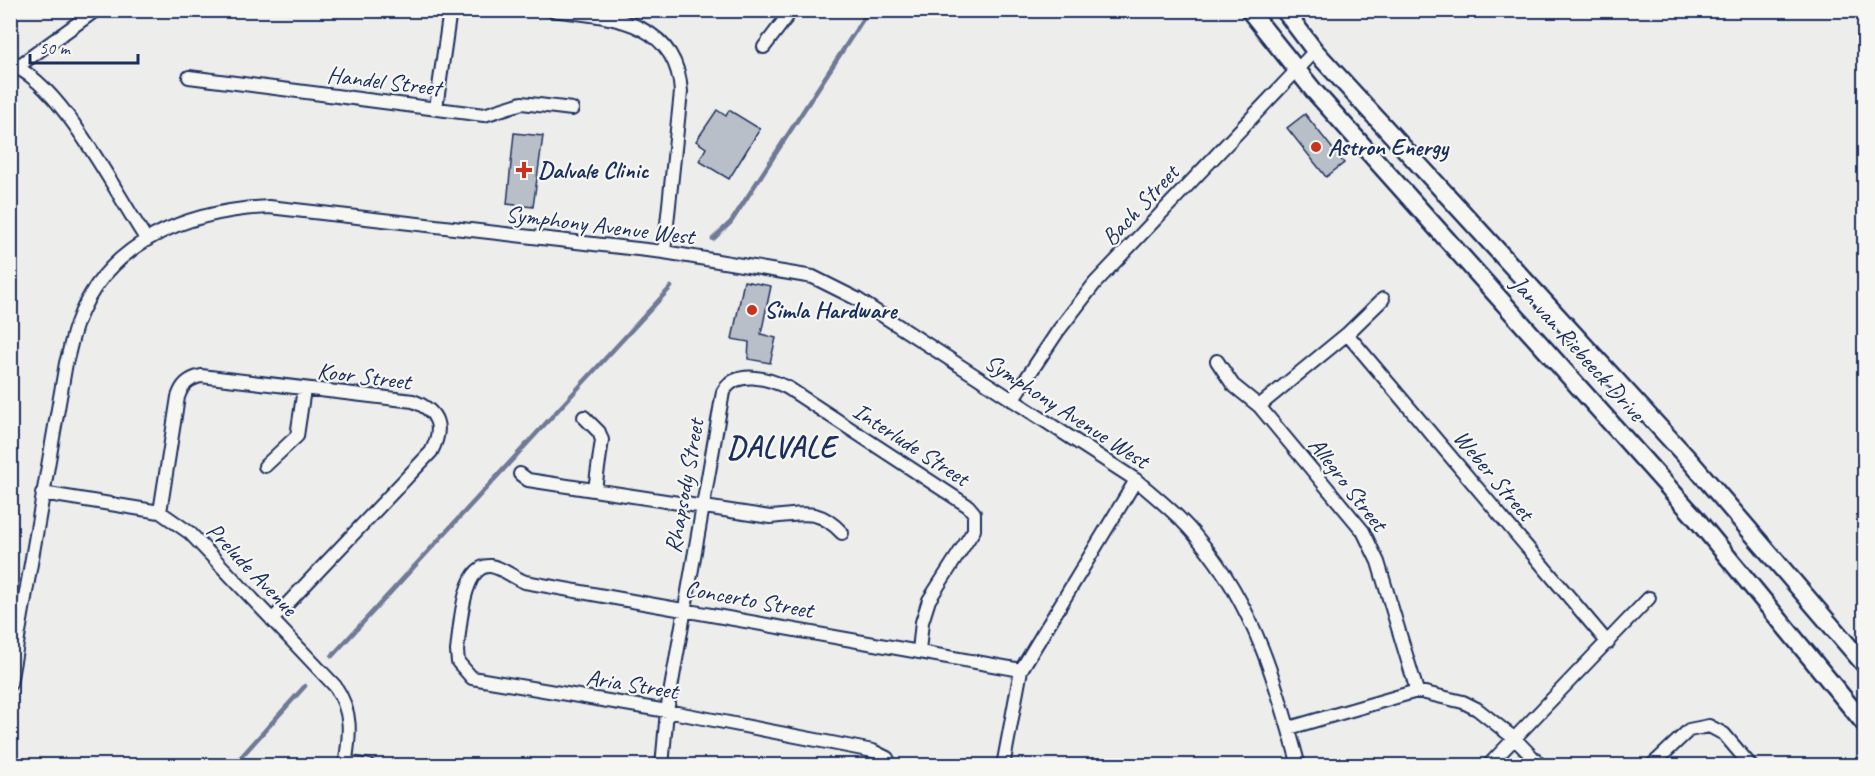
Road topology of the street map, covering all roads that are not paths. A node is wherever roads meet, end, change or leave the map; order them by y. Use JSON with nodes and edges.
{"nodes":[{"id":1,"x":96,"y":10,"type":"edge"},
{"id":2,"x":450,"y":10,"type":"edge"},
{"id":3,"x":551,"y":10,"type":"edge"},
{"id":4,"x":792,"y":10,"type":"edge"},
{"id":5,"x":1249,"y":10,"type":"edge"},
{"id":6,"x":1284,"y":10,"type":"edge"},
{"id":7,"x":764,"y":47,"type":"dead end"},
{"id":8,"x":1315,"y":51,"type":"junction"},
{"id":9,"x":14,"y":66,"type":"edge"},
{"id":10,"x":1296,"y":70,"type":"junction"},
{"id":11,"x":189,"y":77,"type":"dead end"},
{"id":12,"x":436,"y":108,"type":"junction"},
{"id":13,"x":572,"y":109,"type":"dead end"},
{"id":14,"x":147,"y":240,"type":"junction"},
{"id":15,"x":664,"y":252,"type":"junction"},
{"id":16,"x":1383,"y":299,"type":"dead end"},
{"id":17,"x":1347,"y":334,"type":"junction"},
{"id":18,"x":1217,"y":361,"type":"dead end"},
{"id":19,"x":304,"y":389,"type":"junction"},
{"id":20,"x":723,"y":392,"type":"joint"},
{"id":21,"x":1012,"y":400,"type":"junction"},
{"id":22,"x":1259,"y":406,"type":"junction"},
{"id":23,"x":585,"y":417,"type":"dead end"},
{"id":24,"x":264,"y":466,"type":"dead end"},
{"id":25,"x":520,"y":474,"type":"dead end"},
{"id":26,"x":1136,"y":480,"type":"junction"},
{"id":27,"x":595,"y":489,"type":"junction"},
{"id":28,"x":42,"y":493,"type":"junction"},
{"id":29,"x":701,"y":506,"type":"junction"},
{"id":30,"x":159,"y":512,"type":"junction"},
{"id":31,"x":842,"y":533,"type":"dead end"},
{"id":32,"x":475,"y":572,"type":"joint"},
{"id":33,"x":1649,"y":598,"type":"dead end"},
{"id":34,"x":683,"y":609,"type":"junction"},
{"id":35,"x":272,"y":620,"type":"junction"},
{"id":36,"x":1608,"y":643,"type":"junction"},
{"id":37,"x":920,"y":651,"type":"junction"},
{"id":38,"x":1864,"y":664,"type":"edge"},
{"id":39,"x":1021,"y":670,"type":"junction"},
{"id":40,"x":10,"y":684,"type":"edge"},
{"id":41,"x":1417,"y":691,"type":"junction"},
{"id":42,"x":667,"y":711,"type":"junction"},
{"id":43,"x":1864,"y":723,"type":"edge"},
{"id":44,"x":1289,"y":728,"type":"junction"},
{"id":45,"x":1515,"y":739,"type":"junction"},
{"id":46,"x":345,"y":764,"type":"edge"},
{"id":47,"x":369,"y":765,"type":"edge"},
{"id":48,"x":662,"y":765,"type":"edge"},
{"id":49,"x":891,"y":765,"type":"edge"},
{"id":50,"x":1003,"y":765,"type":"edge"},
{"id":51,"x":1299,"y":765,"type":"edge"},
{"id":52,"x":1488,"y":765,"type":"edge"},
{"id":53,"x":1541,"y":765,"type":"edge"},
{"id":54,"x":1652,"y":765,"type":"edge"},
{"id":55,"x":1750,"y":765,"type":"edge"}],
"edges":[{"from":1,"to":9,"type":"street"},
{"from":2,"to":12,"type":"street"},
{"from":3,"to":15,"type":"street"},
{"from":4,"to":7,"type":"street"},
{"from":5,"to":10,"type":"main road","name":"Jan van Riebeeck Drive"},
{"from":6,"to":8,"type":"main road","name":"Jan van Riebeeck Drive"},
{"from":8,"to":10,"type":"street","name":"Bach Street"},
{"from":8,"to":38,"type":"main road","name":"Jan van Riebeeck Drive"},
{"from":9,"to":14,"type":"street"},
{"from":10,"to":21,"type":"street","name":"Bach Street"},
{"from":10,"to":43,"type":"main road","name":"Jan van Riebeeck Drive"},
{"from":11,"to":12,"type":"street","name":"Handel Street"},
{"from":12,"to":13,"type":"street","name":"Handel Street"},
{"from":14,"to":15,"type":"street","name":"Symphony Avenue West"},
{"from":14,"to":28,"type":"street","name":"Symphony Avenue West"},
{"from":15,"to":21,"type":"street","name":"Symphony Avenue West"},
{"from":16,"to":17,"type":"street"},
{"from":17,"to":22,"type":"street"},
{"from":17,"to":36,"type":"street","name":"Weber Street"},
{"from":18,"to":22,"type":"street","name":"Allegro Street"},
{"from":19,"to":24,"type":"street"},
{"from":19,"to":30,"type":"street","name":"Koor Street"},
{"from":19,"to":35,"type":"street","name":"Koor Street"},
{"from":20,"to":29,"type":"street","name":"Rhapsody Street"},
{"from":20,"to":37,"type":"street","name":"Interlude Street"},
{"from":21,"to":26,"type":"street","name":"Symphony Avenue West"},
{"from":22,"to":41,"type":"street","name":"Allegro Street"},
{"from":23,"to":27,"type":"street"},
{"from":25,"to":27,"type":"street"},
{"from":26,"to":39,"type":"street"},
{"from":26,"to":44,"type":"street","name":"Symphony Avenue West"},
{"from":27,"to":29,"type":"street"},
{"from":28,"to":30,"type":"street","name":"Prelude Avenue"},
{"from":28,"to":40,"type":"street","name":"Symphony Avenue West"},
{"from":29,"to":31,"type":"street"},
{"from":29,"to":34,"type":"street","name":"Rhapsody Street"},
{"from":30,"to":35,"type":"street","name":"Prelude Avenue"},
{"from":32,"to":34,"type":"street","name":"Concerto Street"},
{"from":32,"to":42,"type":"street","name":"Aria Street"},
{"from":33,"to":36,"type":"street"},
{"from":34,"to":37,"type":"street","name":"Concerto Street"},
{"from":34,"to":42,"type":"street","name":"Rhapsody Street"},
{"from":35,"to":46,"type":"street","name":"Prelude Avenue"},
{"from":36,"to":45,"type":"street"},
{"from":37,"to":39,"type":"street","name":"Concerto Street"},
{"from":39,"to":50,"type":"street"},
{"from":41,"to":44,"type":"street"},
{"from":41,"to":45,"type":"street"},
{"from":42,"to":48,"type":"street","name":"Rhapsody Street"},
{"from":42,"to":49,"type":"street","name":"Aria Street"},
{"from":44,"to":51,"type":"street","name":"Symphony Avenue West"},
{"from":45,"to":52,"type":"street"},
{"from":45,"to":53,"type":"street"},
{"from":46,"to":47,"type":"street"},
{"from":54,"to":55,"type":"street"}]}
